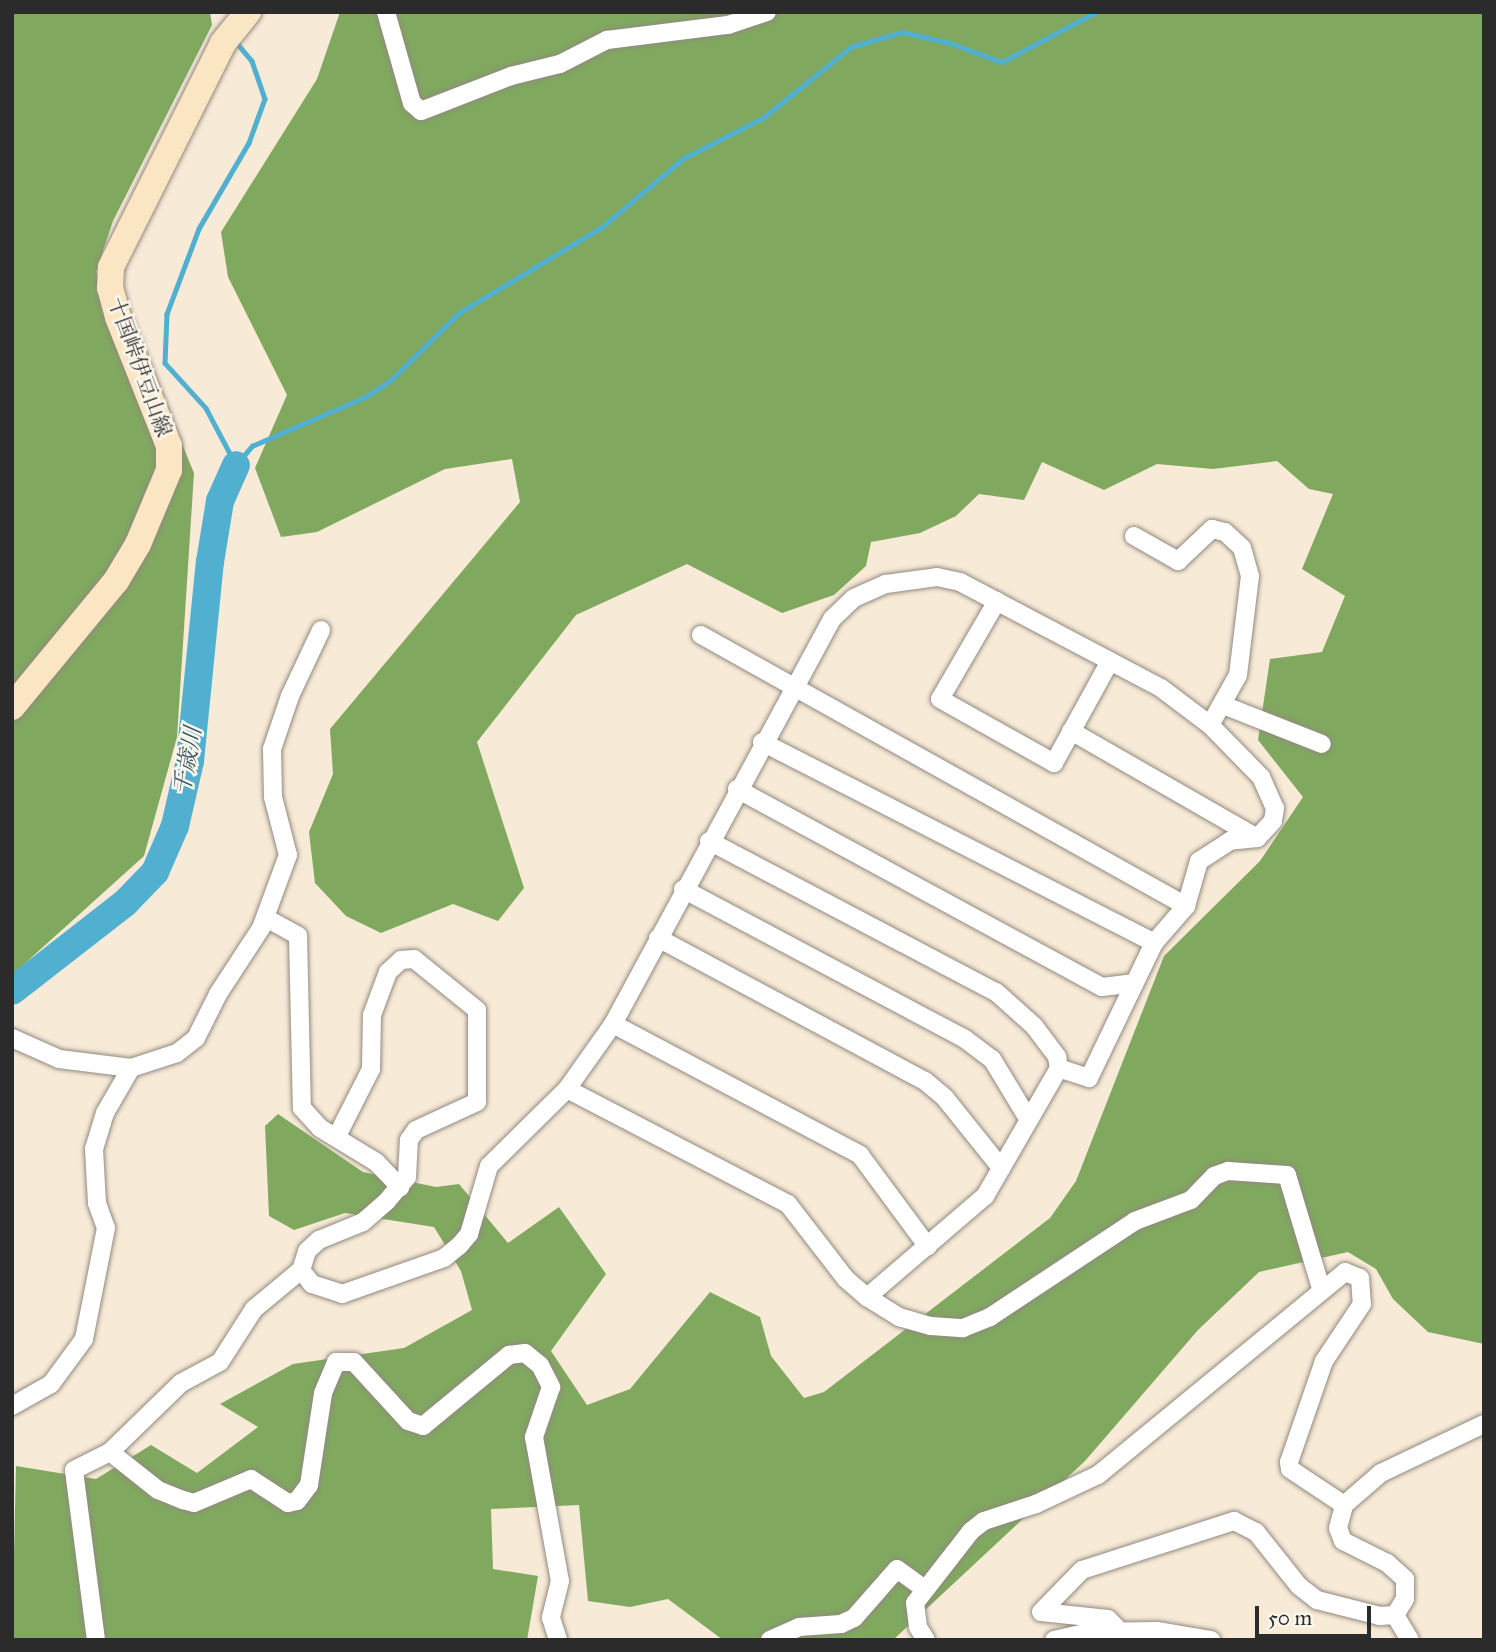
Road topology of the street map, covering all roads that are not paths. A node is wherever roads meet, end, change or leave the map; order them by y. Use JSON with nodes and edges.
{"nodes":[{"id":1,"x":386,"y":12,"type":"edge"},
{"id":2,"x":767,"y":12,"type":"edge"},
{"id":3,"x":235,"y":27,"type":"edge"},
{"id":4,"x":1134,"y":536,"type":"dead end"},
{"id":5,"x":997,"y":601,"type":"junction"},
{"id":6,"x":321,"y":630,"type":"dead end"},
{"id":7,"x":701,"y":635,"type":"dead end"},
{"id":8,"x":1110,"y":661,"type":"junction"},
{"id":9,"x":793,"y":685,"type":"junction"},
{"id":10,"x":1223,"y":705,"type":"junction"},
{"id":11,"x":12,"y":707,"type":"edge"},
{"id":12,"x":1210,"y":725,"type":"junction"},
{"id":13,"x":1071,"y":731,"type":"junction"},
{"id":14,"x":762,"y":742,"type":"junction"},
{"id":15,"x":1322,"y":744,"type":"dead end"},
{"id":16,"x":737,"y":789,"type":"junction"},
{"id":17,"x":1257,"y":838,"type":"junction"},
{"id":18,"x":709,"y":841,"type":"junction"},
{"id":19,"x":683,"y":890,"type":"junction"},
{"id":20,"x":1186,"y":906,"type":"junction"},
{"id":21,"x":266,"y":918,"type":"junction"},
{"id":22,"x":657,"y":938,"type":"junction"},
{"id":23,"x":1154,"y":943,"type":"junction"},
{"id":24,"x":1133,"y":982,"type":"junction"},
{"id":25,"x":613,"y":1024,"type":"junction"},
{"id":26,"x":12,"y":1038,"type":"edge"},
{"id":27,"x":131,"y":1068,"type":"junction"},
{"id":28,"x":1059,"y":1068,"type":"junction"},
{"id":29,"x":568,"y":1089,"type":"junction"},
{"id":30,"x":1029,"y":1120,"type":"junction"},
{"id":31,"x":337,"y":1136,"type":"junction"},
{"id":32,"x":1002,"y":1168,"type":"junction"},
{"id":33,"x":400,"y":1187,"type":"junction"},
{"id":34,"x":928,"y":1247,"type":"junction"},
{"id":35,"x":301,"y":1270,"type":"junction"},
{"id":36,"x":1320,"y":1284,"type":"junction"},
{"id":37,"x":867,"y":1297,"type":"junction"},
{"id":38,"x":12,"y":1406,"type":"edge"},
{"id":39,"x":1484,"y":1423,"type":"edge"},
{"id":40,"x":110,"y":1452,"type":"junction"},
{"id":41,"x":1344,"y":1505,"type":"junction"},
{"id":42,"x":925,"y":1589,"type":"junction"},
{"id":43,"x":1395,"y":1615,"type":"junction"},
{"id":44,"x":1121,"y":1632,"type":"junction"},
{"id":45,"x":96,"y":1640,"type":"edge"},
{"id":46,"x":558,"y":1640,"type":"edge"},
{"id":47,"x":770,"y":1640,"type":"edge"},
{"id":48,"x":926,"y":1640,"type":"edge"},
{"id":49,"x":1054,"y":1640,"type":"edge"},
{"id":50,"x":1211,"y":1640,"type":"edge"},
{"id":51,"x":1410,"y":1640,"type":"edge"}],
"edges":[{"from":1,"to":2,"type":"street"},
{"from":3,"to":11,"type":"main road","name":"十国峠伊豆山線"},
{"from":4,"to":10,"type":"street"},
{"from":5,"to":8,"type":"street"},
{"from":5,"to":9,"type":"street"},
{"from":5,"to":13,"type":"street"},
{"from":6,"to":21,"type":"street"},
{"from":7,"to":9,"type":"street"},
{"from":8,"to":12,"type":"street"},
{"from":8,"to":13,"type":"street"},
{"from":9,"to":14,"type":"street"},
{"from":9,"to":20,"type":"street"},
{"from":10,"to":12,"type":"street"},
{"from":10,"to":15,"type":"street"},
{"from":12,"to":17,"type":"street"},
{"from":13,"to":17,"type":"street"},
{"from":14,"to":16,"type":"street"},
{"from":14,"to":23,"type":"street"},
{"from":16,"to":18,"type":"street"},
{"from":16,"to":24,"type":"street"},
{"from":17,"to":20,"type":"street"},
{"from":18,"to":19,"type":"street"},
{"from":18,"to":28,"type":"street"},
{"from":19,"to":22,"type":"street"},
{"from":19,"to":30,"type":"street"},
{"from":20,"to":23,"type":"street"},
{"from":21,"to":27,"type":"street"},
{"from":21,"to":31,"type":"street"},
{"from":22,"to":25,"type":"street"},
{"from":22,"to":32,"type":"street"},
{"from":23,"to":24,"type":"street"},
{"from":24,"to":28,"type":"street"},
{"from":25,"to":29,"type":"street"},
{"from":25,"to":34,"type":"street"},
{"from":26,"to":27,"type":"street"},
{"from":27,"to":38,"type":"street"},
{"from":28,"to":30,"type":"street"},
{"from":29,"to":35,"type":"street"},
{"from":29,"to":37,"type":"street"},
{"from":30,"to":32,"type":"street"},
{"from":31,"to":33,"type":"street"},
{"from":31,"to":33,"type":"street"},
{"from":32,"to":34,"type":"street"},
{"from":33,"to":35,"type":"street"},
{"from":34,"to":37,"type":"street"},
{"from":35,"to":40,"type":"street"},
{"from":36,"to":37,"type":"street"},
{"from":36,"to":41,"type":"street"},
{"from":36,"to":42,"type":"street"},
{"from":39,"to":41,"type":"street"},
{"from":40,"to":45,"type":"street"},
{"from":40,"to":46,"type":"street"},
{"from":41,"to":43,"type":"street"},
{"from":42,"to":47,"type":"street"},
{"from":42,"to":48,"type":"street"},
{"from":43,"to":44,"type":"street"},
{"from":43,"to":51,"type":"street"},
{"from":44,"to":49,"type":"street"},
{"from":44,"to":50,"type":"street"}]}
